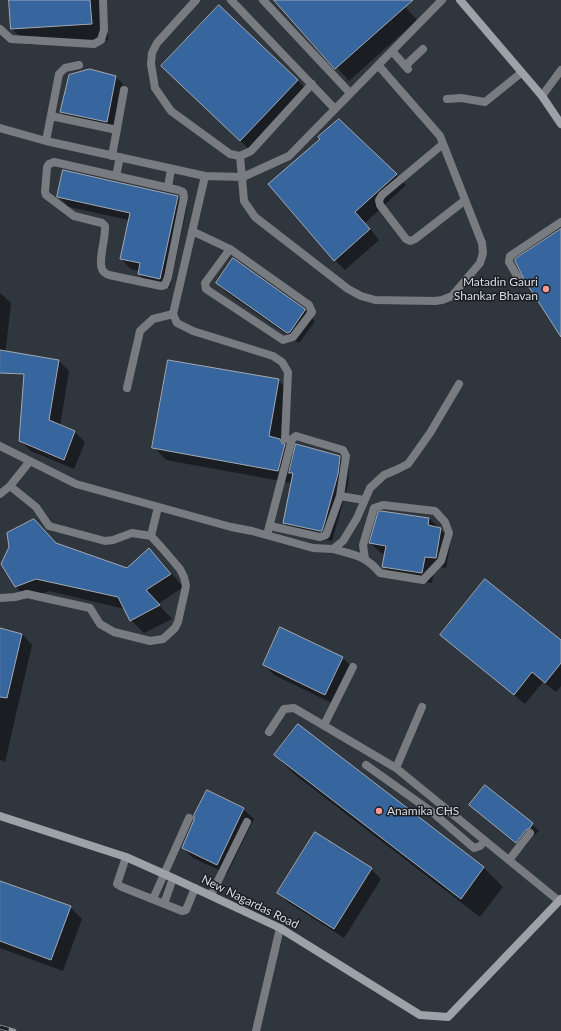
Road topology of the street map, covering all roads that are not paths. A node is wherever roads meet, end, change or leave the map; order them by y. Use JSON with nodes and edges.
{"nodes":[{"id":1,"x":103,"y":0,"type":"edge"},
{"id":2,"x":196,"y":0,"type":"edge"},
{"id":3,"x":231,"y":0,"type":"edge"},
{"id":4,"x":263,"y":0,"type":"edge"},
{"id":5,"x":442,"y":0,"type":"edge"},
{"id":6,"x":460,"y":0,"type":"edge"},
{"id":7,"x":0,"y":29,"type":"edge"},
{"id":8,"x":423,"y":49,"type":"dead end"},
{"id":9,"x":392,"y":51,"type":"junction"},
{"id":10,"x":79,"y":65,"type":"dead end"},
{"id":11,"x":378,"y":65,"type":"junction"},
{"id":12,"x":561,"y":70,"type":"edge"},
{"id":13,"x":521,"y":73,"type":"junction"},
{"id":14,"x":312,"y":84,"type":"junction"},
{"id":15,"x":124,"y":90,"type":"dead end"},
{"id":16,"x":350,"y":93,"type":"junction"},
{"id":17,"x":542,"y":96,"type":"junction"},
{"id":18,"x":447,"y":99,"type":"dead end"},
{"id":19,"x":335,"y":109,"type":"junction"},
{"id":20,"x":51,"y":116,"type":"junction"},
{"id":21,"x":560,"y":119,"type":"edge"},
{"id":22,"x":0,"y":128,"type":"edge"},
{"id":23,"x":117,"y":130,"type":"junction"},
{"id":24,"x":46,"y":141,"type":"junction"},
{"id":25,"x":443,"y":144,"type":"junction"},
{"id":26,"x":112,"y":156,"type":"junction"},
{"id":27,"x":240,"y":156,"type":"junction"},
{"id":28,"x":120,"y":157,"type":"junction"},
{"id":29,"x":171,"y":169,"type":"junction"},
{"id":30,"x":116,"y":176,"type":"junction"},
{"id":31,"x":205,"y":176,"type":"junction"},
{"id":32,"x":243,"y":177,"type":"junction"},
{"id":33,"x":168,"y":187,"type":"junction"},
{"id":34,"x":464,"y":201,"type":"junction"},
{"id":35,"x":561,"y":222,"type":"edge"},
{"id":36,"x":192,"y":231,"type":"junction"},
{"id":37,"x":230,"y":249,"type":"junction"},
{"id":38,"x":520,"y":281,"type":"dead end"},
{"id":39,"x":172,"y":314,"type":"junction"},
{"id":40,"x":459,"y":384,"type":"dead end"},
{"id":41,"x":127,"y":388,"type":"dead end"},
{"id":42,"x":284,"y":439,"type":"dead end"},
{"id":43,"x":0,"y":446,"type":"edge"},
{"id":44,"x":30,"y":461,"type":"junction"},
{"id":45,"x":10,"y":486,"type":"junction"},
{"id":46,"x":0,"y":494,"type":"edge"},
{"id":47,"x":340,"y":496,"type":"junction"},
{"id":48,"x":364,"y":500,"type":"junction"},
{"id":49,"x":158,"y":507,"type":"junction"},
{"id":50,"x":359,"y":512,"type":"junction"},
{"id":51,"x":372,"y":514,"type":"junction"},
{"id":52,"x":270,"y":526,"type":"junction"},
{"id":53,"x":267,"y":535,"type":"junction"},
{"id":54,"x":151,"y":536,"type":"junction"},
{"id":55,"x":333,"y":549,"type":"junction"},
{"id":56,"x":365,"y":558,"type":"junction"},
{"id":57,"x":0,"y":598,"type":"edge"},
{"id":58,"x":352,"y":667,"type":"dead end"},
{"id":59,"x":422,"y":707,"type":"dead end"},
{"id":60,"x":324,"y":726,"type":"junction"},
{"id":61,"x":269,"y":732,"type":"dead end"},
{"id":62,"x":366,"y":765,"type":"dead end"},
{"id":63,"x":396,"y":768,"type":"junction"},
{"id":64,"x":0,"y":816,"type":"edge"},
{"id":65,"x":189,"y":818,"type":"dead end"},
{"id":66,"x":247,"y":822,"type":"dead end"},
{"id":67,"x":530,"y":833,"type":"dead end"},
{"id":68,"x":485,"y":841,"type":"junction"},
{"id":69,"x":126,"y":857,"type":"junction"},
{"id":70,"x":509,"y":860,"type":"junction"},
{"id":71,"x":164,"y":874,"type":"junction"},
{"id":72,"x":173,"y":878,"type":"junction"},
{"id":73,"x":195,"y":888,"type":"junction"},
{"id":74,"x":211,"y":895,"type":"junction"},
{"id":75,"x":153,"y":899,"type":"junction"},
{"id":76,"x":560,"y":900,"type":"edge"},
{"id":77,"x":164,"y":904,"type":"junction"},
{"id":78,"x":280,"y":928,"type":"junction"},
{"id":79,"x":256,"y":1031,"type":"edge"}],
"edges":[{"from":1,"to":7,"type":"street"},
{"from":2,"to":27,"type":"street"},
{"from":3,"to":14,"type":"street"},
{"from":4,"to":16,"type":"street"},
{"from":5,"to":9,"type":"street"},
{"from":6,"to":13,"type":"main road"},
{"from":8,"to":9,"type":"street"},
{"from":9,"to":11,"type":"street"},
{"from":10,"to":20,"type":"street"},
{"from":11,"to":16,"type":"street"},
{"from":11,"to":25,"type":"street"},
{"from":12,"to":17,"type":"street"},
{"from":13,"to":17,"type":"main road"},
{"from":13,"to":18,"type":"street"},
{"from":14,"to":19,"type":"street"},
{"from":14,"to":27,"type":"street"},
{"from":15,"to":23,"type":"street"},
{"from":16,"to":19,"type":"street"},
{"from":17,"to":21,"type":"main road"},
{"from":19,"to":32,"type":"street"},
{"from":20,"to":23,"type":"street"},
{"from":20,"to":24,"type":"street"},
{"from":22,"to":24,"type":"street"},
{"from":23,"to":26,"type":"street"},
{"from":24,"to":26,"type":"street"},
{"from":25,"to":34,"type":"street"},
{"from":25,"to":34,"type":"street"},
{"from":26,"to":28,"type":"street"},
{"from":27,"to":32,"type":"street"},
{"from":28,"to":29,"type":"street"},
{"from":28,"to":30,"type":"street"},
{"from":29,"to":31,"type":"street"},
{"from":29,"to":33,"type":"street"},
{"from":30,"to":33,"type":"street"},
{"from":30,"to":33,"type":"street"},
{"from":31,"to":32,"type":"street"},
{"from":31,"to":36,"type":"street"},
{"from":32,"to":34,"type":"street"},
{"from":35,"to":38,"type":"street"},
{"from":36,"to":37,"type":"street"},
{"from":36,"to":39,"type":"street"},
{"from":37,"to":37,"type":"street"},
{"from":39,"to":41,"type":"street"},
{"from":39,"to":42,"type":"street"},
{"from":40,"to":48,"type":"street"},
{"from":43,"to":44,"type":"street"},
{"from":44,"to":45,"type":"street"},
{"from":44,"to":49,"type":"street"},
{"from":45,"to":46,"type":"street"},
{"from":45,"to":54,"type":"street"},
{"from":47,"to":48,"type":"street"},
{"from":47,"to":52,"type":"street"},
{"from":47,"to":52,"type":"street"},
{"from":48,"to":50,"type":"street"},
{"from":49,"to":53,"type":"street"},
{"from":49,"to":54,"type":"street"},
{"from":50,"to":51,"type":"street"},
{"from":50,"to":55,"type":"street"},
{"from":51,"to":56,"type":"street"},
{"from":51,"to":56,"type":"street"},
{"from":52,"to":53,"type":"street"},
{"from":53,"to":55,"type":"street"},
{"from":54,"to":57,"type":"street"},
{"from":55,"to":56,"type":"street"},
{"from":58,"to":60,"type":"street"},
{"from":59,"to":63,"type":"street"},
{"from":60,"to":61,"type":"street"},
{"from":60,"to":63,"type":"street"},
{"from":62,"to":68,"type":"street"},
{"from":63,"to":68,"type":"street"},
{"from":64,"to":69,"type":"main road","name":"New Nagardas Road"},
{"from":65,"to":71,"type":"street"},
{"from":66,"to":74,"type":"street"},
{"from":67,"to":70,"type":"street"},
{"from":68,"to":70,"type":"street"},
{"from":69,"to":71,"type":"main road","name":"New Nagardas Road"},
{"from":69,"to":75,"type":"street"},
{"from":70,"to":76,"type":"street"},
{"from":71,"to":72,"type":"main road","name":"New Nagardas Road"},
{"from":71,"to":75,"type":"street"},
{"from":72,"to":73,"type":"main road","name":"New Nagardas Road"},
{"from":72,"to":77,"type":"street"},
{"from":73,"to":74,"type":"main road","name":"New Nagardas Road"},
{"from":73,"to":77,"type":"street"},
{"from":74,"to":78,"type":"main road","name":"New Nagardas Road"},
{"from":75,"to":77,"type":"street"},
{"from":76,"to":78,"type":"main road","name":"New Nagardas Road"},
{"from":78,"to":79,"type":"street"}]}
